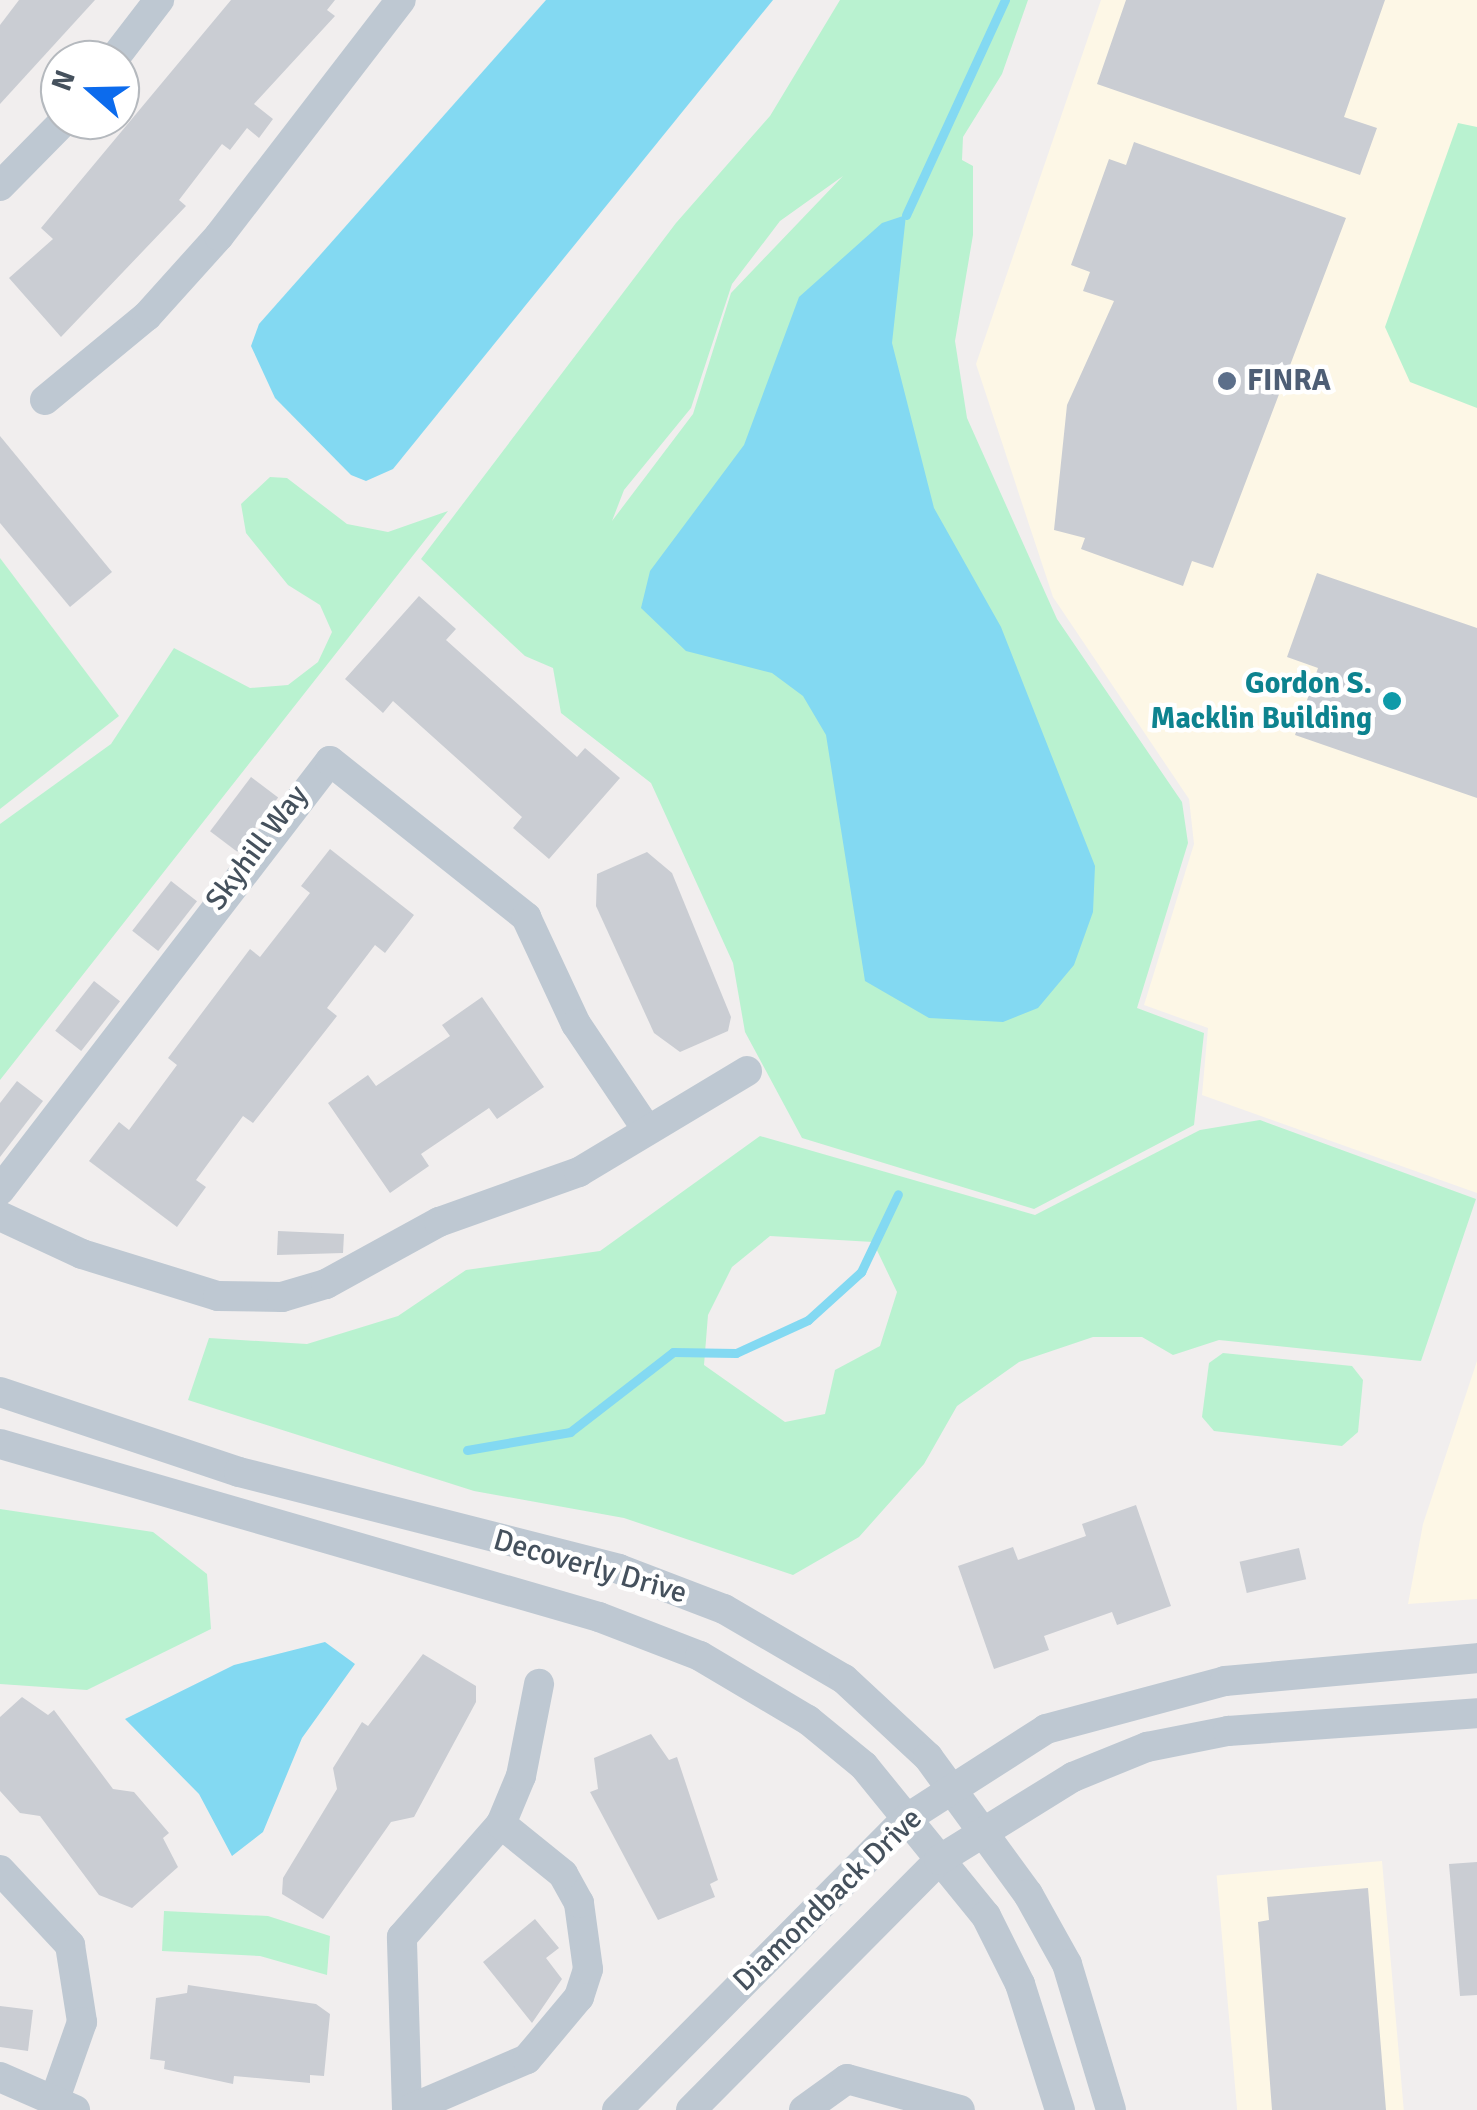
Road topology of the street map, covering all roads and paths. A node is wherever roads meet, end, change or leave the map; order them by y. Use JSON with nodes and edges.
{"nodes":[{"id":1,"x":159,"y":0,"type":"edge"},
{"id":2,"x":401,"y":0,"type":"edge"},
{"id":3,"x":128,"y":40,"type":"edge"},
{"id":4,"x":45,"y":140,"type":"edge"},
{"id":5,"x":0,"y":186,"type":"edge"},
{"id":6,"x":44,"y":400,"type":"dead end"},
{"id":7,"x":746,"y":1071,"type":"dead end"},
{"id":8,"x":646,"y":1128,"type":"junction"},
{"id":9,"x":0,"y":1190,"type":"edge"},
{"id":10,"x":0,"y":1216,"type":"edge"},
{"id":11,"x":0,"y":1392,"type":"edge"},
{"id":12,"x":0,"y":1444,"type":"edge"},
{"id":13,"x":502,"y":1540,"type":"junction"},
{"id":14,"x":493,"y":1582,"type":"junction"},
{"id":15,"x":1477,"y":1658,"type":"edge"},
{"id":16,"x":539,"y":1684,"type":"dead end"},
{"id":17,"x":1477,"y":1713,"type":"edge"},
{"id":18,"x":951,"y":1788,"type":"junction"},
{"id":19,"x":906,"y":1820,"type":"junction"},
{"id":20,"x":501,"y":1824,"type":"junction"},
{"id":21,"x":983,"y":1829,"type":"junction"},
{"id":22,"x":939,"y":1860,"type":"junction"},
{"id":23,"x":0,"y":1870,"type":"edge"},
{"id":24,"x":0,"y":2077,"type":"edge"},
{"id":25,"x":66,"y":2103,"type":"edge"},
{"id":26,"x":407,"y":2110,"type":"edge"},
{"id":27,"x":617,"y":2110,"type":"edge"},
{"id":28,"x":691,"y":2110,"type":"edge"},
{"id":29,"x":804,"y":2110,"type":"edge"},
{"id":30,"x":960,"y":2110,"type":"edge"},
{"id":31,"x":1060,"y":2110,"type":"edge"},
{"id":32,"x":1112,"y":2110,"type":"edge"}],
"edges":[{"from":1,"to":3,"type":"street"},
{"from":2,"to":6,"type":"street"},
{"from":4,"to":5,"type":"street"},
{"from":7,"to":8,"type":"street"},
{"from":8,"to":9,"type":"street","name":"Skyhill Way"},
{"from":8,"to":10,"type":"street"},
{"from":11,"to":13,"type":"street","name":"Decoverly Drive"},
{"from":12,"to":14,"type":"street","name":"Decoverly Drive"},
{"from":13,"to":14,"type":"street"},
{"from":13,"to":18,"type":"street","name":"Decoverly Drive"},
{"from":14,"to":19,"type":"street","name":"Decoverly Drive"},
{"from":15,"to":18,"type":"street","name":"Diamondback Drive"},
{"from":16,"to":20,"type":"street"},
{"from":17,"to":21,"type":"street","name":"Diamondback Drive"},
{"from":18,"to":19,"type":"street","name":"Diamondback Drive"},
{"from":18,"to":21,"type":"street","name":"Decoverly Drive"},
{"from":19,"to":22,"type":"street","name":"Decoverly Drive"},
{"from":19,"to":27,"type":"street","name":"Diamondback Drive"},
{"from":20,"to":26,"type":"street"},
{"from":20,"to":26,"type":"street"},
{"from":21,"to":22,"type":"street","name":"Diamondback Drive"},
{"from":21,"to":32,"type":"street","name":"Decoverly Drive"},
{"from":22,"to":28,"type":"street","name":"Diamondback Drive"},
{"from":22,"to":31,"type":"street","name":"Decoverly Drive"},
{"from":23,"to":25,"type":"street"},
{"from":24,"to":25,"type":"street"},
{"from":29,"to":30,"type":"street"}]}
